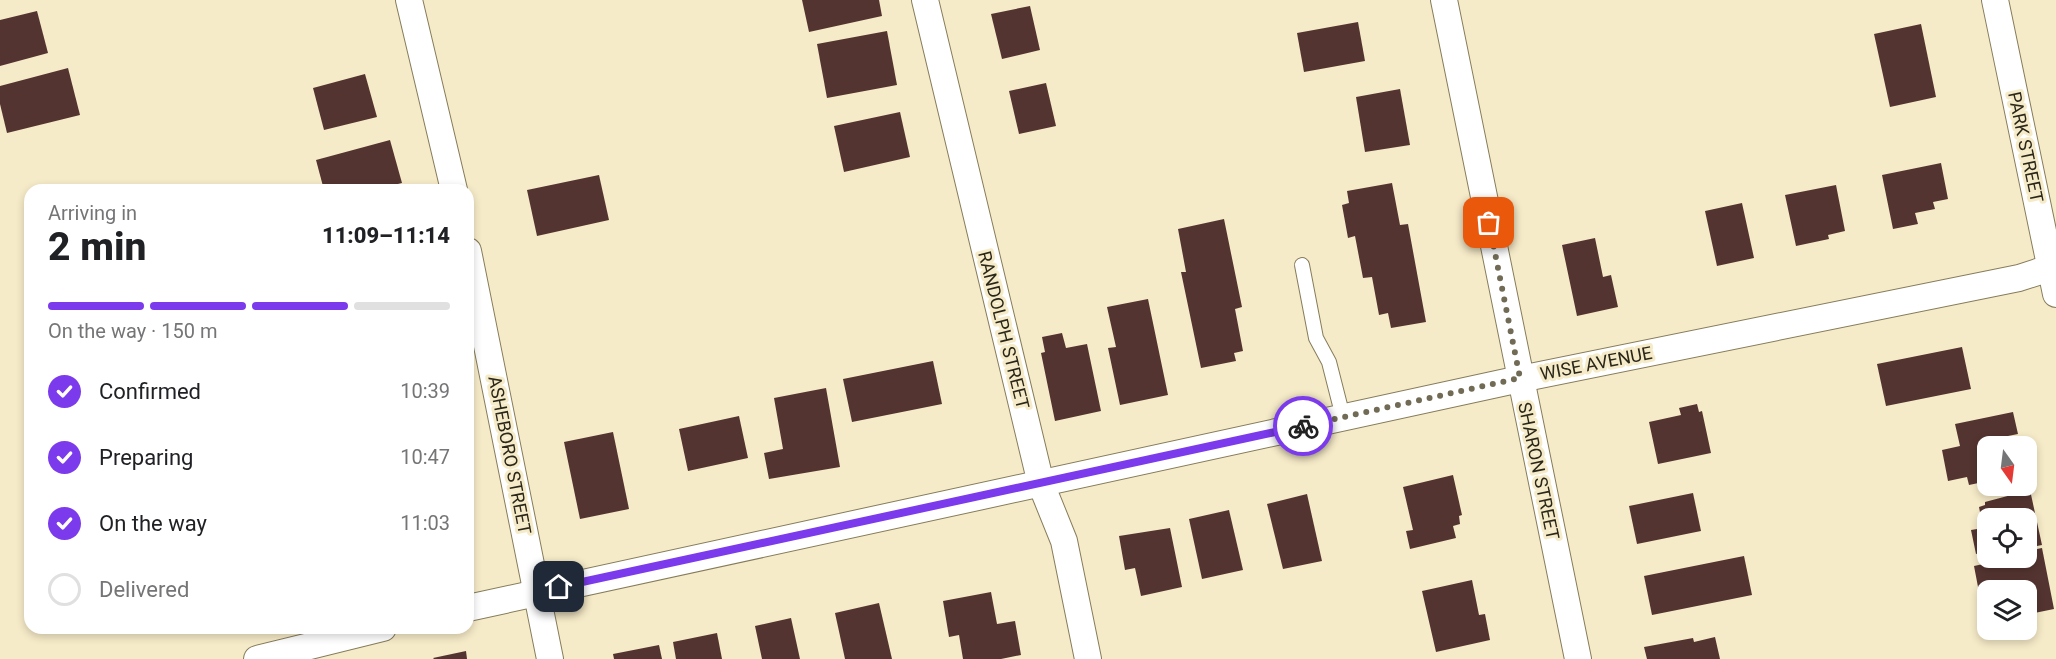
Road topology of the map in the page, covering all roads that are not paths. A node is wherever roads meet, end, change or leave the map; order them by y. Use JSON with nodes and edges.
{"nodes":[{"id":1,"x":409,"y":0,"type":"edge"},
{"id":2,"x":925,"y":0,"type":"edge"},
{"id":3,"x":1444,"y":0,"type":"edge"},
{"id":4,"x":1995,"y":0,"type":"edge"},
{"id":5,"x":453,"y":184,"type":"edge"},
{"id":6,"x":1302,"y":265,"type":"dead end"},
{"id":7,"x":2053,"y":267,"type":"edge"},
{"id":8,"x":474,"y":281,"type":"edge"},
{"id":9,"x":2056,"y":294,"type":"edge"},
{"id":10,"x":1520,"y":378,"type":"junction"},
{"id":11,"x":1343,"y":417,"type":"junction"},
{"id":12,"x":1041,"y":484,"type":"junction"},
{"id":13,"x":536,"y":591,"type":"junction"},
{"id":14,"x":474,"y":606,"type":"edge"},
{"id":15,"x":359,"y":634,"type":"edge"},
{"id":16,"x":257,"y":659,"type":"edge"},
{"id":17,"x":550,"y":659,"type":"edge"},
{"id":18,"x":1088,"y":659,"type":"edge"},
{"id":19,"x":1578,"y":659,"type":"edge"}],
"edges":[{"from":1,"to":5,"type":"street"},
{"from":2,"to":12,"type":"street","name":"RANDOLPH STREET"},
{"from":3,"to":10,"type":"street","name":"SHARON STREET"},
{"from":4,"to":7,"type":"street","name":"PARK STREET"},
{"from":6,"to":11,"type":"lane"},
{"from":7,"to":9,"type":"street","name":"PARK STREET"},
{"from":7,"to":10,"type":"street","name":"WISE AVENUE"},
{"from":8,"to":13,"type":"street","name":"ASHEBORO STREET"},
{"from":10,"to":11,"type":"street","name":"WISE AVENUE"},
{"from":10,"to":19,"type":"street","name":"SHARON STREET"},
{"from":11,"to":12,"type":"street","name":"WISE AVENUE"},
{"from":12,"to":13,"type":"street","name":"WISE AVENUE"},
{"from":12,"to":18,"type":"street","name":"RANDOLPH STREET"},
{"from":13,"to":14,"type":"street","name":"WISE AVENUE"},
{"from":13,"to":17,"type":"street","name":"ASHEBORO STREET"},
{"from":15,"to":16,"type":"street"}]}
